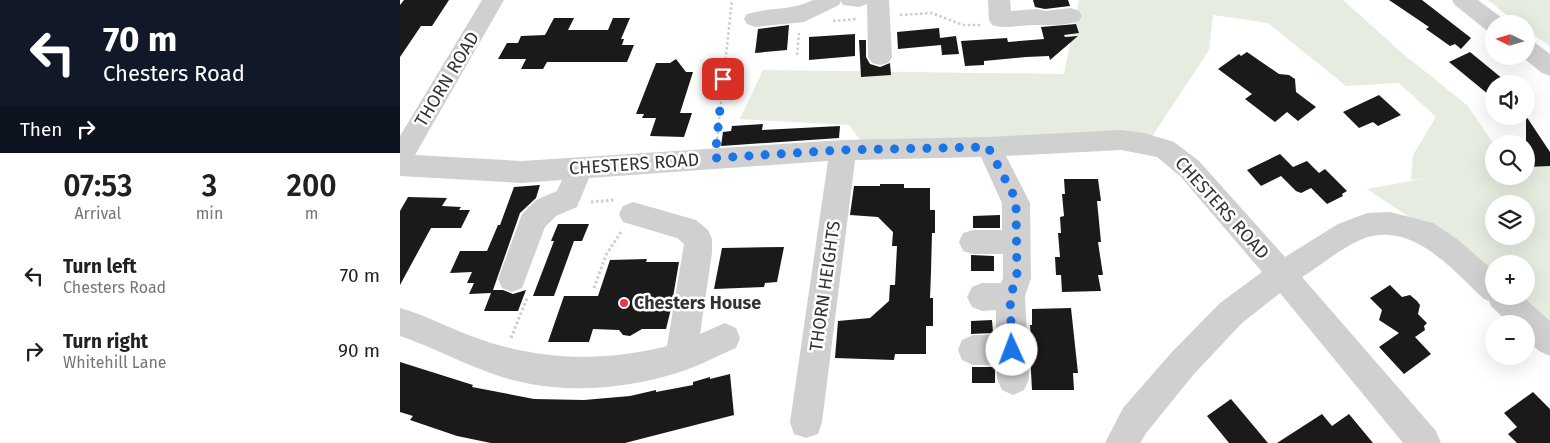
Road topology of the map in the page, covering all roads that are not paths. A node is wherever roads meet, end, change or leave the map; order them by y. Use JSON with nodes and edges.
{"nodes":[{"id":1,"x":493,"y":0,"type":"edge"},
{"id":2,"x":831,"y":0,"type":"edge"},
{"id":3,"x":852,"y":0,"type":"edge"},
{"id":4,"x":859,"y":0,"type":"edge"},
{"id":5,"x":878,"y":0,"type":"edge"},
{"id":6,"x":1463,"y":0,"type":"edge"},
{"id":7,"x":1480,"y":0,"type":"edge"},
{"id":8,"x":1000,"y":10,"type":"edge"},
{"id":9,"x":1499,"y":15,"type":"edge"},
{"id":10,"x":1071,"y":16,"type":"dead end"},
{"id":11,"x":1485,"y":17,"type":"edge"},
{"id":12,"x":755,"y":19,"type":"dead end"},
{"id":13,"x":1535,"y":41,"type":"edge"},
{"id":14,"x":1550,"y":52,"type":"edge"},
{"id":15,"x":1535,"y":55,"type":"edge"},
{"id":16,"x":877,"y":57,"type":"dead end"},
{"id":17,"x":1550,"y":67,"type":"edge"},
{"id":18,"x":988,"y":147,"type":"junction"},
{"id":19,"x":843,"y":150,"type":"junction"},
{"id":20,"x":400,"y":158,"type":"edge"},
{"id":21,"x":400,"y":165,"type":"edge"},
{"id":22,"x":580,"y":168,"type":"junction"},
{"id":23,"x":633,"y":214,"type":"road end"},
{"id":24,"x":973,"y":242,"type":"dead end"},
{"id":25,"x":1017,"y":242,"type":"junction"},
{"id":26,"x":1282,"y":274,"type":"junction"},
{"id":27,"x":512,"y":279,"type":"road end"},
{"id":28,"x":1485,"y":282,"type":"edge"},
{"id":29,"x":1511,"y":305,"type":"edge"},
{"id":30,"x":400,"y":322,"type":"edge"},
{"id":31,"x":725,"y":338,"type":"dead end"},
{"id":32,"x":1550,"y":341,"type":"edge"},
{"id":33,"x":973,"y":350,"type":"dead end"},
{"id":34,"x":681,"y":357,"type":"junction"},
{"id":35,"x":806,"y":422,"type":"dead end"},
{"id":36,"x":1122,"y":443,"type":"edge"},
{"id":37,"x":1424,"y":443,"type":"edge"}],
"edges":[{"from":1,"to":20,"type":"street","name":"THORN ROAD"},
{"from":2,"to":12,"type":"street"},
{"from":3,"to":4,"type":"street"},
{"from":5,"to":16,"type":"street"},
{"from":6,"to":11,"type":"street"},
{"from":7,"to":9,"type":"street"},
{"from":8,"to":10,"type":"street"},
{"from":13,"to":14,"type":"street"},
{"from":15,"to":17,"type":"street"},
{"from":18,"to":19,"type":"street","name":"CHESTERS ROAD"},
{"from":18,"to":25,"type":"street"},
{"from":18,"to":26,"type":"street","name":"CHESTERS ROAD"},
{"from":19,"to":22,"type":"street","name":"CHESTERS ROAD"},
{"from":19,"to":35,"type":"street","name":"THORN HEIGHTS"},
{"from":21,"to":22,"type":"street","name":"CHESTERS ROAD"},
{"from":22,"to":27,"type":"street"},
{"from":23,"to":34,"type":"street"},
{"from":24,"to":25,"type":"street"},
{"from":25,"to":33,"type":"street"},
{"from":26,"to":28,"type":"street"},
{"from":26,"to":36,"type":"street"},
{"from":26,"to":37,"type":"street","name":"CHESTERS ROAD"},
{"from":29,"to":32,"type":"street"},
{"from":30,"to":34,"type":"street"},
{"from":31,"to":34,"type":"street"}]}
